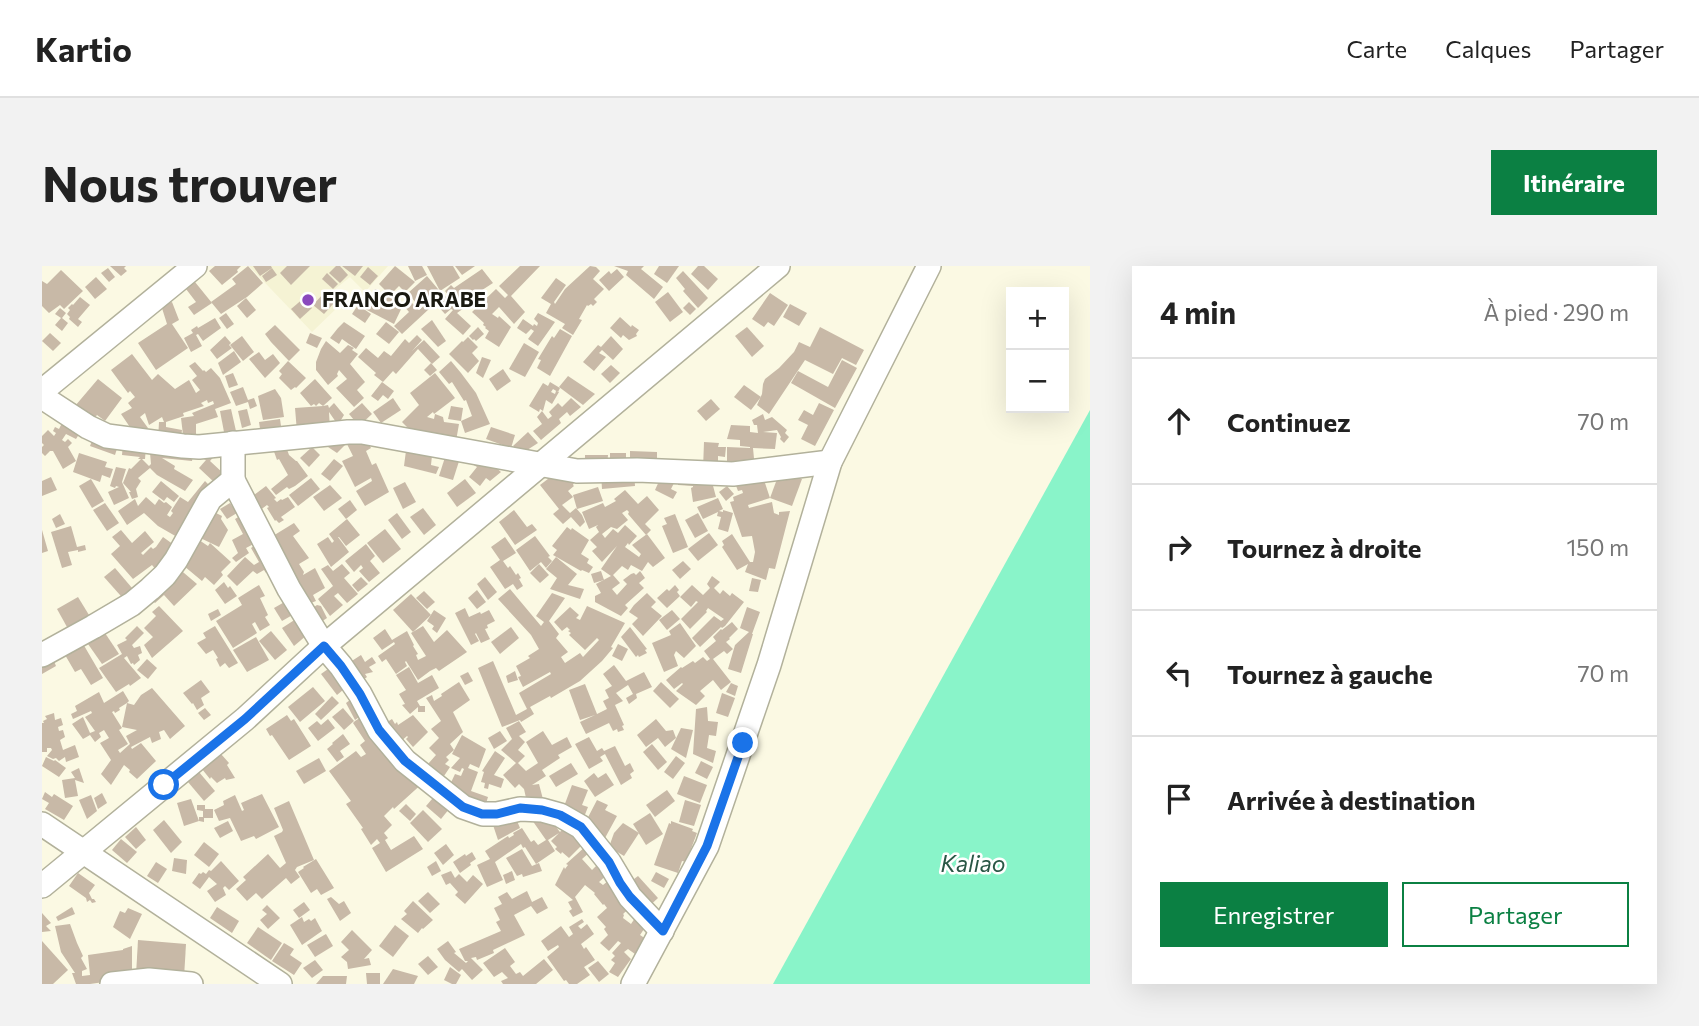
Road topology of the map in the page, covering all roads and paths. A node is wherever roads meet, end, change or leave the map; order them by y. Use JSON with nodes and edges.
{"nodes":[{"id":1,"x":195,"y":266,"type":"edge"},
{"id":2,"x":929,"y":266,"type":"edge"},
{"id":3,"x":767,"y":269,"type":"edge"},
{"id":4,"x":42,"y":391,"type":"edge"},
{"id":5,"x":42,"y":397,"type":"edge"},
{"id":6,"x":233,"y":443,"type":"junction"},
{"id":7,"x":830,"y":462,"type":"junction"},
{"id":8,"x":544,"y":464,"type":"junction"},
{"id":9,"x":233,"y":480,"type":"junction"},
{"id":10,"x":324,"y":646,"type":"junction"},
{"id":11,"x":42,"y":655,"type":"edge"},
{"id":12,"x":42,"y":824,"type":"edge"},
{"id":13,"x":83,"y":851,"type":"junction"},
{"id":14,"x":42,"y":886,"type":"edge"},
{"id":15,"x":663,"y":931,"type":"junction"},
{"id":16,"x":111,"y":984,"type":"edge"},
{"id":17,"x":191,"y":984,"type":"edge"},
{"id":18,"x":280,"y":984,"type":"edge"},
{"id":19,"x":633,"y":984,"type":"edge"}],
"edges":[{"from":1,"to":4,"type":"street"},
{"from":2,"to":7,"type":"street"},
{"from":3,"to":8,"type":"street"},
{"from":5,"to":6,"type":"street"},
{"from":6,"to":8,"type":"street"},
{"from":6,"to":9,"type":"street"},
{"from":7,"to":8,"type":"street"},
{"from":7,"to":15,"type":"street"},
{"from":8,"to":10,"type":"street"},
{"from":9,"to":10,"type":"street"},
{"from":9,"to":11,"type":"street"},
{"from":10,"to":13,"type":"street"},
{"from":10,"to":15,"type":"street"},
{"from":12,"to":13,"type":"street"},
{"from":13,"to":14,"type":"street"},
{"from":13,"to":18,"type":"street"},
{"from":15,"to":19,"type":"street"},
{"from":16,"to":17,"type":"street"}]}
